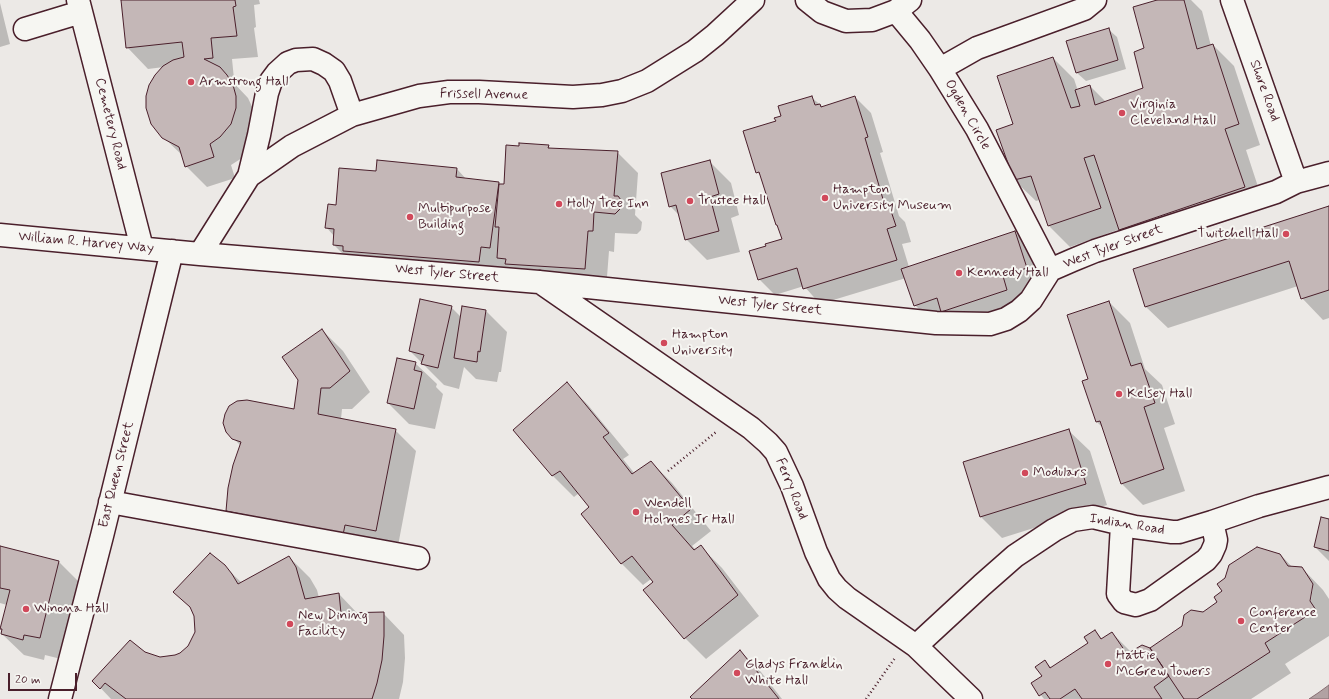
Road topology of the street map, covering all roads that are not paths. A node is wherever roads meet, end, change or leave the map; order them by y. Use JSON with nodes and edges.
{"nodes":[{"id":1,"x":807,"y":0,"type":"edge"},
{"id":2,"x":1095,"y":0,"type":"edge"},
{"id":3,"x":1232,"y":0,"type":"edge"},
{"id":4,"x":741,"y":5,"type":"edge"},
{"id":5,"x":80,"y":6,"type":"edge"},
{"id":6,"x":903,"y":6,"type":"edge"},
{"id":7,"x":25,"y":29,"type":"dead end"},
{"id":8,"x":940,"y":69,"type":"junction"},
{"id":9,"x":352,"y":115,"type":"junction"},
{"id":10,"x":1329,"y":173,"type":"edge"},
{"id":11,"x":249,"y":176,"type":"junction"},
{"id":12,"x":1296,"y":182,"type":"junction"},
{"id":13,"x":0,"y":235,"type":"edge"},
{"id":14,"x":142,"y":248,"type":"junction"},
{"id":15,"x":172,"y":251,"type":"junction"},
{"id":16,"x":200,"y":254,"type":"junction"},
{"id":17,"x":1050,"y":270,"type":"junction"},
{"id":18,"x":539,"y":282,"type":"junction"},
{"id":19,"x":1329,"y":487,"type":"edge"},
{"id":20,"x":110,"y":502,"type":"junction"},
{"id":21,"x":1212,"y":522,"type":"junction"},
{"id":22,"x":1122,"y":525,"type":"junction"},
{"id":23,"x":418,"y":558,"type":"dead end"},
{"id":24,"x":912,"y":643,"type":"junction"},
{"id":25,"x":60,"y":699,"type":"edge"},
{"id":26,"x":971,"y":699,"type":"edge"}],
"edges":[{"from":1,"to":6,"type":"street"},
{"from":2,"to":8,"type":"street","name":"Ogden Circle"},
{"from":3,"to":12,"type":"street","name":"Shore Road"},
{"from":4,"to":9,"type":"street","name":"Frissell Avenue"},
{"from":5,"to":7,"type":"street"},
{"from":5,"to":14,"type":"street","name":"Cemetery Road"},
{"from":6,"to":8,"type":"street"},
{"from":8,"to":17,"type":"street","name":"Ogden Circle"},
{"from":9,"to":11,"type":"street","name":"Frissell Avenue"},
{"from":9,"to":11,"type":"street"},
{"from":10,"to":12,"type":"street","name":"West Tyler Street"},
{"from":11,"to":16,"type":"street","name":"Frissell Avenue"},
{"from":12,"to":17,"type":"street","name":"West Tyler Street"},
{"from":13,"to":14,"type":"street","name":"William R. Harvey Way"},
{"from":14,"to":15,"type":"street","name":"William R. Harvey Way"},
{"from":15,"to":16,"type":"street","name":"West Tyler Street"},
{"from":15,"to":20,"type":"street","name":"East Queen Street"},
{"from":16,"to":18,"type":"street","name":"West Tyler Street"},
{"from":17,"to":18,"type":"street","name":"West Tyler Street"},
{"from":18,"to":24,"type":"street","name":"Ferry Road"},
{"from":19,"to":21,"type":"street","name":"Indian Road"},
{"from":20,"to":23,"type":"street"},
{"from":20,"to":25,"type":"street","name":"East Queen Street"},
{"from":21,"to":22,"type":"street","name":"Indian Road"},
{"from":21,"to":22,"type":"street"},
{"from":22,"to":24,"type":"street","name":"Indian Road"},
{"from":24,"to":26,"type":"street","name":"Ferry Road"}]}
